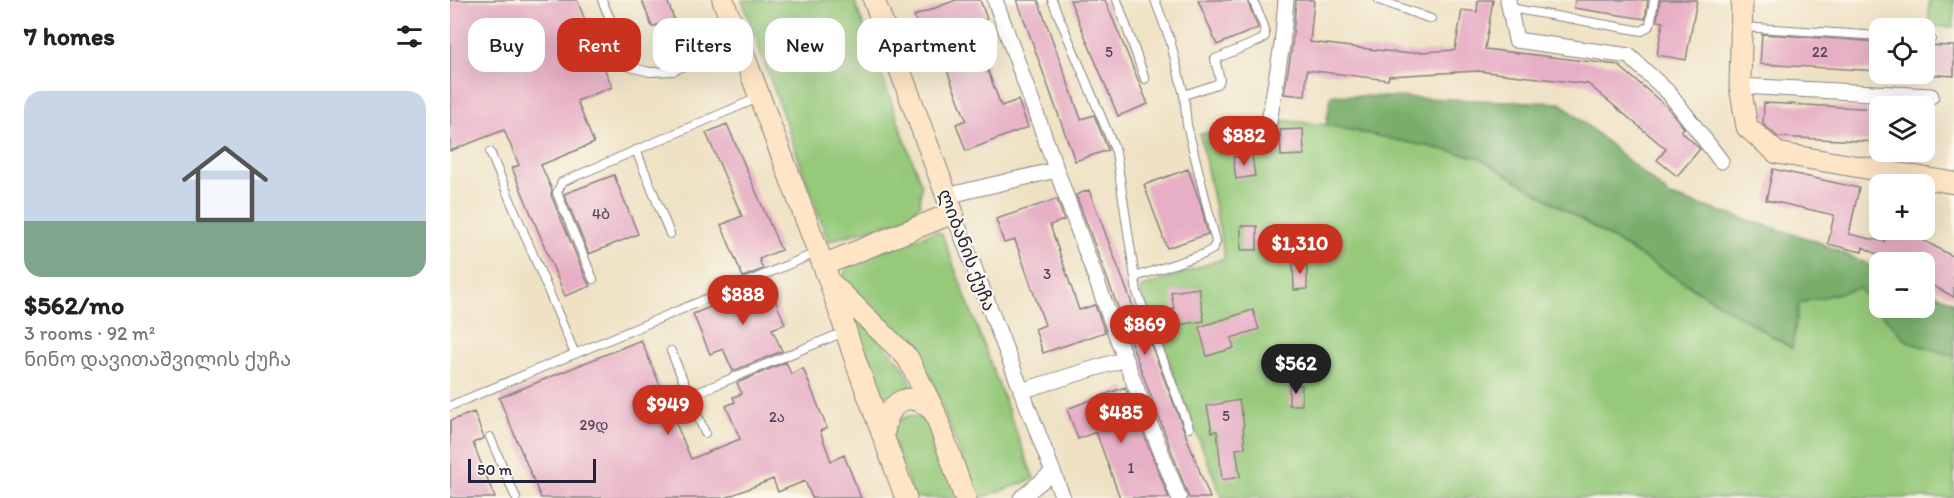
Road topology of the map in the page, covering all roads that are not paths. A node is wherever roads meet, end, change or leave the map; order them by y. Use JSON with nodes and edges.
{"nodes":[{"id":1,"x":602,"y":0,"type":"edge"},
{"id":2,"x":723,"y":0,"type":"edge"},
{"id":3,"x":874,"y":0,"type":"edge"},
{"id":4,"x":995,"y":0,"type":"edge"},
{"id":5,"x":1052,"y":0,"type":"edge"},
{"id":6,"x":1117,"y":0,"type":"edge"},
{"id":7,"x":1155,"y":0,"type":"edge"},
{"id":8,"x":1253,"y":0,"type":"edge"},
{"id":9,"x":1286,"y":0,"type":"edge"},
{"id":10,"x":1379,"y":0,"type":"edge"},
{"id":11,"x":1654,"y":0,"type":"edge"},
{"id":12,"x":1742,"y":0,"type":"edge"},
{"id":13,"x":1509,"y":4,"type":"edge"},
{"id":14,"x":729,"y":18,"type":"edge"},
{"id":15,"x":1431,"y":20,"type":"dead end"},
{"id":16,"x":1742,"y":27,"type":"junction"},
{"id":17,"x":1869,"y":35,"type":"edge"},
{"id":18,"x":653,"y":72,"type":"edge"},
{"id":19,"x":749,"y":72,"type":"edge"},
{"id":20,"x":1145,"y":79,"type":"dead end"},
{"id":21,"x":1740,"y":86,"type":"junction"},
{"id":22,"x":1184,"y":95,"type":"junction"},
{"id":23,"x":1931,"y":96,"type":"dead end"},
{"id":24,"x":759,"y":97,"type":"junction"},
{"id":25,"x":1268,"y":128,"type":"dead end"},
{"id":26,"x":636,"y":150,"type":"junction"},
{"id":27,"x":490,"y":152,"type":"dead end"},
{"id":28,"x":1721,"y":161,"type":"dead end"},
{"id":29,"x":1056,"y":170,"type":"junction"},
{"id":30,"x":1954,"y":183,"type":"edge"},
{"id":31,"x":949,"y":205,"type":"junction"},
{"id":32,"x":670,"y":234,"type":"dead end"},
{"id":33,"x":823,"y":267,"type":"junction"},
{"id":34,"x":1135,"y":277,"type":"junction"},
{"id":35,"x":593,"y":279,"type":"dead end"},
{"id":36,"x":846,"y":331,"type":"junction"},
{"id":37,"x":671,"y":351,"type":"dead end"},
{"id":38,"x":575,"y":354,"type":"junction"},
{"id":39,"x":1125,"y":359,"type":"junction"},
{"id":40,"x":1022,"y":391,"type":"junction"},
{"id":41,"x":689,"y":396,"type":"junction"},
{"id":42,"x":450,"y":406,"type":"edge"},
{"id":43,"x":935,"y":413,"type":"junction"},
{"id":44,"x":1189,"y":428,"type":"dead end"},
{"id":45,"x":705,"y":433,"type":"dead end"},
{"id":46,"x":884,"y":433,"type":"junction"},
{"id":47,"x":490,"y":438,"type":"dead end"},
{"id":48,"x":1053,"y":472,"type":"junction"},
{"id":49,"x":516,"y":498,"type":"edge"},
{"id":50,"x":906,"y":498,"type":"edge"},
{"id":51,"x":965,"y":498,"type":"edge"},
{"id":52,"x":1021,"y":498,"type":"edge"},
{"id":53,"x":1063,"y":498,"type":"edge"},
{"id":54,"x":1179,"y":498,"type":"edge"}],
"edges":[{"from":1,"to":18,"type":"lane"},
{"from":2,"to":14,"type":"street"},
{"from":3,"to":31,"type":"street","name":"ლიბანის ქუჩა"},
{"from":4,"to":29,"type":"street"},
{"from":5,"to":34,"type":"lane"},
{"from":6,"to":20,"type":"lane"},
{"from":7,"to":22,"type":"lane"},
{"from":8,"to":22,"type":"lane"},
{"from":9,"to":25,"type":"street"},
{"from":10,"to":15,"type":"lane"},
{"from":11,"to":13,"type":"lane"},
{"from":12,"to":16,"type":"street"},
{"from":13,"to":28,"type":"street"},
{"from":16,"to":17,"type":"lane"},
{"from":16,"to":21,"type":"street"},
{"from":19,"to":24,"type":"street"},
{"from":21,"to":23,"type":"street"},
{"from":21,"to":30,"type":"street"},
{"from":22,"to":34,"type":"lane"},
{"from":24,"to":26,"type":"lane"},
{"from":24,"to":33,"type":"street"},
{"from":26,"to":32,"type":"lane"},
{"from":26,"to":35,"type":"lane"},
{"from":27,"to":38,"type":"lane"},
{"from":29,"to":31,"type":"street"},
{"from":29,"to":39,"type":"street"},
{"from":31,"to":33,"type":"street"},
{"from":31,"to":40,"type":"street","name":"ლიბანის ქუჩა"},
{"from":33,"to":36,"type":"street"},
{"from":33,"to":38,"type":"lane"},
{"from":33,"to":43,"type":"street"},
{"from":34,"to":44,"type":"lane"},
{"from":36,"to":41,"type":"lane"},
{"from":36,"to":46,"type":"street"},
{"from":37,"to":41,"type":"lane"},
{"from":38,"to":42,"type":"lane"},
{"from":39,"to":40,"type":"street"},
{"from":39,"to":54,"type":"street"},
{"from":40,"to":48,"type":"street","name":"ლიბანის ქუჩა"},
{"from":41,"to":45,"type":"lane"},
{"from":43,"to":46,"type":"street"},
{"from":43,"to":51,"type":"street"},
{"from":46,"to":50,"type":"street"},
{"from":47,"to":49,"type":"lane"},
{"from":48,"to":52,"type":"street"},
{"from":48,"to":53,"type":"street","name":"ლიბანის ქუჩა"}]}
